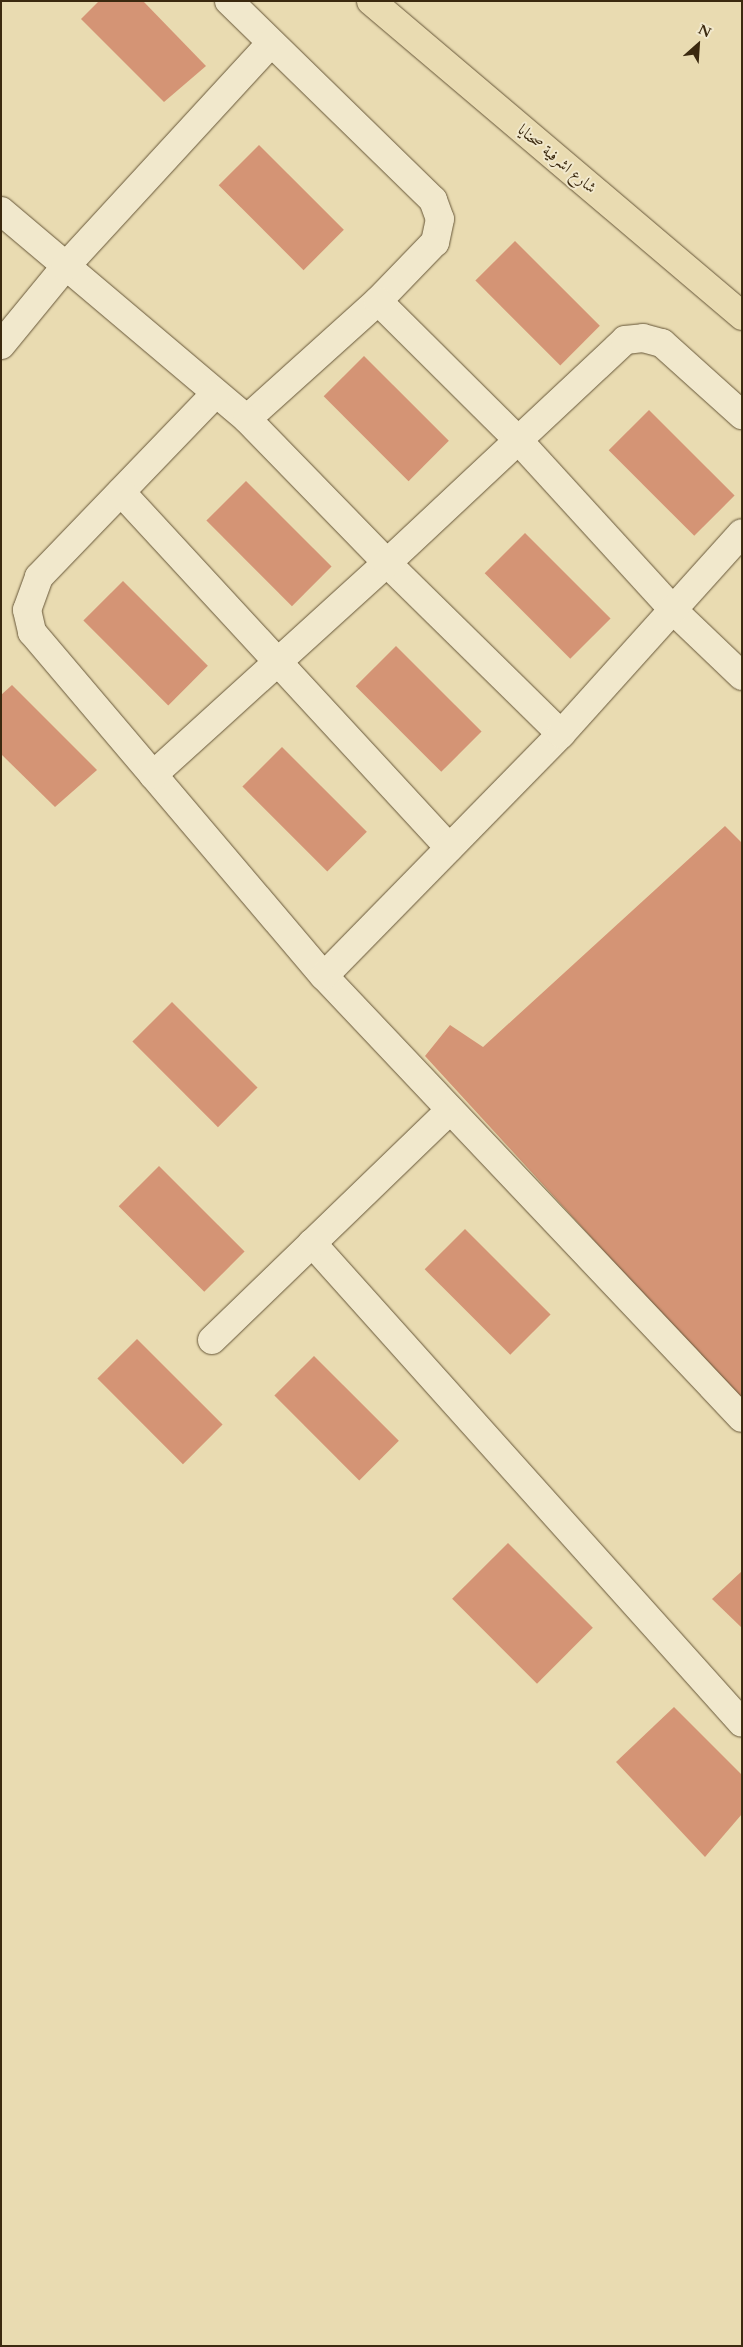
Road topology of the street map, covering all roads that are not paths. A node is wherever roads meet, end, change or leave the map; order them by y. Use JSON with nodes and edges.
{"nodes":[{"id":1,"x":229,"y":1,"type":"edge"},
{"id":2,"x":372,"y":1,"type":"edge"},
{"id":3,"x":271,"y":43,"type":"junction"},
{"id":4,"x":1,"y":211,"type":"edge"},
{"id":5,"x":65,"y":267,"type":"junction"},
{"id":6,"x":378,"y":301,"type":"junction"},
{"id":7,"x":742,"y":316,"type":"edge"},
{"id":8,"x":1,"y":345,"type":"edge"},
{"id":9,"x":215,"y":394,"type":"junction"},
{"id":10,"x":742,"y":415,"type":"edge"},
{"id":11,"x":247,"y":419,"type":"junction"},
{"id":12,"x":519,"y":441,"type":"junction"},
{"id":13,"x":121,"y":492,"type":"junction"},
{"id":14,"x":742,"y":533,"type":"edge"},
{"id":15,"x":387,"y":563,"type":"junction"},
{"id":16,"x":674,"y":611,"type":"junction"},
{"id":17,"x":277,"y":662,"type":"junction"},
{"id":18,"x":742,"y":676,"type":"edge"},
{"id":19,"x":562,"y":734,"type":"junction"},
{"id":20,"x":154,"y":775,"type":"junction"},
{"id":21,"x":449,"y":848,"type":"junction"},
{"id":22,"x":324,"y":976,"type":"junction"},
{"id":23,"x":450,"y":1110,"type":"junction"},
{"id":24,"x":312,"y":1243,"type":"junction"},
{"id":25,"x":212,"y":1340,"type":"dead end"},
{"id":26,"x":742,"y":1418,"type":"edge"},
{"id":27,"x":742,"y":1723,"type":"edge"}],
"edges":[{"from":1,"to":3,"type":"street"},
{"from":2,"to":7,"type":"main road","name":"شارع اشرفية صحنايا"},
{"from":3,"to":5,"type":"street"},
{"from":3,"to":6,"type":"street"},
{"from":4,"to":5,"type":"street"},
{"from":5,"to":8,"type":"street"},
{"from":5,"to":9,"type":"street"},
{"from":6,"to":11,"type":"street"},
{"from":6,"to":12,"type":"street"},
{"from":9,"to":11,"type":"street"},
{"from":9,"to":13,"type":"street"},
{"from":10,"to":12,"type":"street"},
{"from":11,"to":15,"type":"street"},
{"from":12,"to":15,"type":"street"},
{"from":12,"to":16,"type":"street"},
{"from":13,"to":17,"type":"street"},
{"from":13,"to":20,"type":"street"},
{"from":14,"to":16,"type":"street"},
{"from":15,"to":17,"type":"street"},
{"from":15,"to":19,"type":"street"},
{"from":16,"to":18,"type":"street"},
{"from":16,"to":19,"type":"street"},
{"from":17,"to":20,"type":"street"},
{"from":17,"to":21,"type":"street"},
{"from":19,"to":21,"type":"street"},
{"from":20,"to":22,"type":"street"},
{"from":21,"to":22,"type":"street"},
{"from":22,"to":23,"type":"street"},
{"from":23,"to":24,"type":"street"},
{"from":23,"to":26,"type":"street"},
{"from":24,"to":25,"type":"street"},
{"from":24,"to":27,"type":"street"}]}
